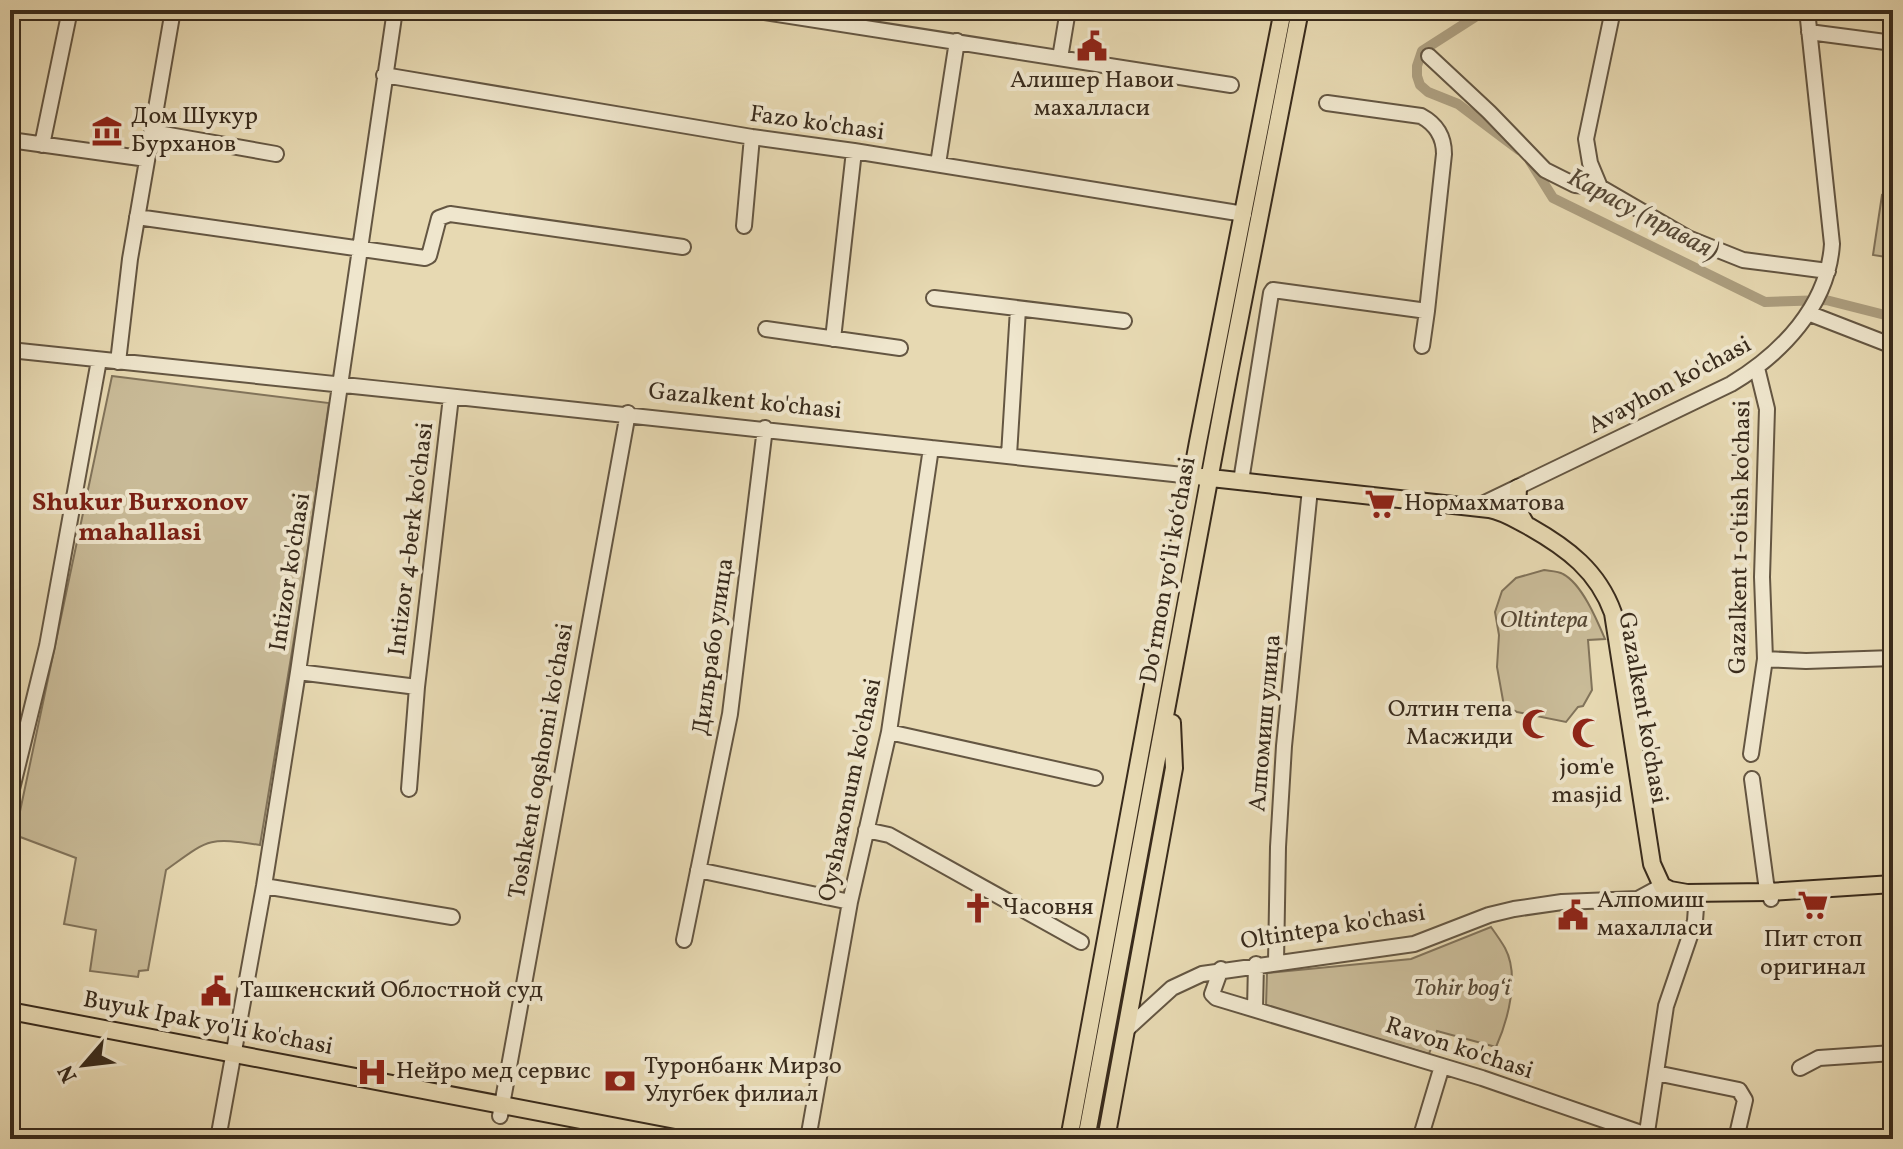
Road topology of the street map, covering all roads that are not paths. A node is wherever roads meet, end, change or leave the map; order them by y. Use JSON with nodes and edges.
{"nodes":[{"id":1,"x":70,"y":10,"type":"edge"},
{"id":2,"x":173,"y":10,"type":"edge"},
{"id":3,"x":395,"y":10,"type":"edge"},
{"id":4,"x":751,"y":10,"type":"edge"},
{"id":5,"x":1068,"y":10,"type":"edge"},
{"id":6,"x":1283,"y":10,"type":"edge"},
{"id":7,"x":1300,"y":10,"type":"edge"},
{"id":8,"x":1613,"y":10,"type":"edge"},
{"id":9,"x":1807,"y":10,"type":"edge"},
{"id":10,"x":1809,"y":32,"type":"junction"},
{"id":11,"x":957,"y":41,"type":"junction"},
{"id":12,"x":1893,"y":43,"type":"edge"},
{"id":13,"x":1429,"y":56,"type":"dead end"},
{"id":14,"x":1060,"y":58,"type":"junction"},
{"id":15,"x":384,"y":75,"type":"junction"},
{"id":16,"x":1231,"y":85,"type":"dead end"},
{"id":17,"x":1327,"y":103,"type":"dead end"},
{"id":18,"x":152,"y":132,"type":"junction"},
{"id":19,"x":752,"y":137,"type":"junction"},
{"id":20,"x":10,"y":140,"type":"edge"},
{"id":21,"x":42,"y":145,"type":"junction"},
{"id":22,"x":854,"y":151,"type":"junction"},
{"id":23,"x":276,"y":154,"type":"dead end"},
{"id":24,"x":147,"y":159,"type":"junction"},
{"id":25,"x":938,"y":164,"type":"junction"},
{"id":26,"x":1600,"y":187,"type":"junction"},
{"id":27,"x":1244,"y":214,"type":"junction"},
{"id":28,"x":137,"y":217,"type":"junction"},
{"id":29,"x":744,"y":226,"type":"dead end"},
{"id":30,"x":683,"y":247,"type":"dead end"},
{"id":31,"x":358,"y":248,"type":"junction"},
{"id":32,"x":1828,"y":271,"type":"junction"},
{"id":33,"x":934,"y":298,"type":"dead end"},
{"id":34,"x":1018,"y":309,"type":"junction"},
{"id":35,"x":1427,"y":311,"type":"junction"},
{"id":36,"x":1808,"y":313,"type":"junction"},
{"id":37,"x":1124,"y":321,"type":"dead end"},
{"id":38,"x":766,"y":329,"type":"dead end"},
{"id":39,"x":833,"y":339,"type":"junction"},
{"id":40,"x":1422,"y":346,"type":"dead end"},
{"id":41,"x":1893,"y":346,"type":"edge"},
{"id":42,"x":900,"y":348,"type":"dead end"},
{"id":43,"x":10,"y":350,"type":"edge"},
{"id":44,"x":99,"y":360,"type":"junction"},
{"id":45,"x":118,"y":362,"type":"junction"},
{"id":46,"x":1757,"y":368,"type":"junction"},
{"id":47,"x":341,"y":386,"type":"junction"},
{"id":48,"x":451,"y":397,"type":"junction"},
{"id":49,"x":628,"y":413,"type":"junction"},
{"id":50,"x":765,"y":428,"type":"junction"},
{"id":51,"x":931,"y":448,"type":"junction"},
{"id":52,"x":1009,"y":455,"type":"junction"},
{"id":53,"x":1192,"y":476,"type":"junction"},
{"id":54,"x":1210,"y":478,"type":"junction"},
{"id":55,"x":1241,"y":481,"type":"junction"},
{"id":56,"x":1518,"y":488,"type":"junction"},
{"id":57,"x":1310,"y":489,"type":"junction"},
{"id":58,"x":1474,"y":508,"type":"junction"},
{"id":59,"x":1530,"y":527,"type":"junction"},
{"id":60,"x":1893,"y":658,"type":"edge"},
{"id":61,"x":1765,"y":659,"type":"junction"},
{"id":62,"x":298,"y":672,"type":"junction"},
{"id":63,"x":417,"y":687,"type":"junction"},
{"id":64,"x":1171,"y":691,"type":"junction"},
{"id":65,"x":889,"y":732,"type":"junction"},
{"id":66,"x":1751,"y":754,"type":"dead end"},
{"id":67,"x":1095,"y":778,"type":"dead end"},
{"id":68,"x":1752,"y":779,"type":"dead end"},
{"id":69,"x":409,"y":789,"type":"dead end"},
{"id":70,"x":10,"y":797,"type":"edge"},
{"id":71,"x":866,"y":830,"type":"junction"},
{"id":72,"x":698,"y":870,"type":"junction"},
{"id":73,"x":264,"y":886,"type":"junction"},
{"id":74,"x":1893,"y":887,"type":"edge"},
{"id":75,"x":1658,"y":888,"type":"junction"},
{"id":76,"x":1697,"y":896,"type":"junction"},
{"id":77,"x":1769,"y":896,"type":"junction"},
{"id":78,"x":850,"y":902,"type":"junction"},
{"id":79,"x":452,"y":917,"type":"dead end"},
{"id":80,"x":684,"y":940,"type":"dead end"},
{"id":81,"x":1081,"y":942,"type":"dead end"},
{"id":82,"x":1276,"y":962,"type":"junction"},
{"id":83,"x":1256,"y":964,"type":"junction"},
{"id":84,"x":1221,"y":969,"type":"junction"},
{"id":85,"x":1167,"y":992,"type":"junction"},
{"id":86,"x":1134,"y":995,"type":"junction"},
{"id":87,"x":1255,"y":1009,"type":"junction"},
{"id":88,"x":10,"y":1011,"type":"edge"},
{"id":89,"x":10,"y":1022,"type":"edge"},
{"id":90,"x":1127,"y":1029,"type":"junction"},
{"id":91,"x":1893,"y":1053,"type":"edge"},
{"id":92,"x":234,"y":1059,"type":"junction"},
{"id":93,"x":1442,"y":1066,"type":"junction"},
{"id":94,"x":1800,"y":1068,"type":"dead end"},
{"id":95,"x":1656,"y":1073,"type":"junction"},
{"id":96,"x":501,"y":1110,"type":"junction"},
{"id":97,"x":1647,"y":1137,"type":"edge"},
{"id":98,"x":218,"y":1139,"type":"edge"},
{"id":99,"x":621,"y":1139,"type":"edge"},
{"id":100,"x":680,"y":1139,"type":"edge"},
{"id":101,"x":808,"y":1139,"type":"edge"},
{"id":102,"x":1069,"y":1139,"type":"edge"},
{"id":103,"x":1086,"y":1139,"type":"edge"},
{"id":104,"x":1106,"y":1139,"type":"edge"},
{"id":105,"x":1420,"y":1139,"type":"edge"},
{"id":106,"x":1736,"y":1139,"type":"edge"}],
"edges":[{"from":1,"to":21,"type":"street"},
{"from":2,"to":18,"type":"street"},
{"from":3,"to":15,"type":"street","name":"Intizor ko'chasi"},
{"from":4,"to":11,"type":"street"},
{"from":5,"to":14,"type":"street"},
{"from":6,"to":27,"type":"main road","name":"Do‘rmon yo‘li ko‘chasi"},
{"from":7,"to":54,"type":"main road","name":"Do‘rmon yo‘li ko‘chasi"},
{"from":8,"to":26,"type":"street"},
{"from":9,"to":10,"type":"street","name":"Avayhon ko'chasi"},
{"from":10,"to":12,"type":"street"},
{"from":10,"to":32,"type":"street","name":"Avayhon ko'chasi"},
{"from":11,"to":14,"type":"street"},
{"from":11,"to":25,"type":"street"},
{"from":13,"to":26,"type":"street"},
{"from":14,"to":16,"type":"street"},
{"from":15,"to":19,"type":"street","name":"Fazo ko'chasi"},
{"from":15,"to":31,"type":"street","name":"Intizor ko'chasi"},
{"from":17,"to":35,"type":"street"},
{"from":18,"to":23,"type":"street"},
{"from":18,"to":24,"type":"street"},
{"from":19,"to":22,"type":"street","name":"Fazo ko'chasi"},
{"from":19,"to":29,"type":"street"},
{"from":20,"to":21,"type":"street"},
{"from":21,"to":24,"type":"street"},
{"from":22,"to":25,"type":"street","name":"Fazo ko'chasi"},
{"from":22,"to":39,"type":"street"},
{"from":24,"to":28,"type":"street"},
{"from":25,"to":27,"type":"street","name":"Fazo ko'chasi"},
{"from":26,"to":32,"type":"street"},
{"from":27,"to":53,"type":"main road","name":"Do‘rmon yo‘li ko‘chasi"},
{"from":28,"to":31,"type":"street"},
{"from":28,"to":45,"type":"street"},
{"from":30,"to":31,"type":"street"},
{"from":31,"to":47,"type":"street","name":"Intizor ko'chasi"},
{"from":32,"to":36,"type":"street","name":"Avayhon ko'chasi"},
{"from":33,"to":34,"type":"street"},
{"from":34,"to":37,"type":"street"},
{"from":34,"to":52,"type":"street"},
{"from":35,"to":40,"type":"street"},
{"from":35,"to":55,"type":"street"},
{"from":36,"to":41,"type":"street"},
{"from":36,"to":46,"type":"street","name":"Avayhon ko'chasi"},
{"from":38,"to":39,"type":"street"},
{"from":39,"to":42,"type":"street"},
{"from":43,"to":44,"type":"street","name":"Gazalkent ko'chasi"},
{"from":44,"to":45,"type":"street","name":"Gazalkent ko'chasi"},
{"from":44,"to":70,"type":"street"},
{"from":45,"to":47,"type":"street","name":"Gazalkent ko'chasi"},
{"from":46,"to":56,"type":"street","name":"Avayhon ko'chasi"},
{"from":46,"to":61,"type":"street","name":"Gazalkent 1-o'tish ko'chasi"},
{"from":47,"to":48,"type":"street","name":"Gazalkent ko'chasi"},
{"from":47,"to":62,"type":"street","name":"Intizor ko'chasi"},
{"from":48,"to":49,"type":"street","name":"Gazalkent ko'chasi"},
{"from":48,"to":63,"type":"street","name":"Intizor 4-berk ko'chasi"},
{"from":49,"to":50,"type":"street","name":"Gazalkent ko'chasi"},
{"from":49,"to":96,"type":"street","name":"Toshkent oqshomi ko'chasi"},
{"from":50,"to":51,"type":"street","name":"Gazalkent ko'chasi"},
{"from":50,"to":72,"type":"street","name":"Дильрабо улица"},
{"from":51,"to":52,"type":"street","name":"Gazalkent ko'chasi"},
{"from":51,"to":65,"type":"street","name":"Oyshaxonum ko'chasi"},
{"from":52,"to":53,"type":"street","name":"Gazalkent ko'chasi"},
{"from":53,"to":54,"type":"main road","name":"Gazalkent ko'chasi"},
{"from":53,"to":102,"type":"main road","name":"Do‘rmon yo‘li ko‘chasi"},
{"from":54,"to":55,"type":"main road","name":"Gazalkent ko'chasi"},
{"from":54,"to":64,"type":"main road","name":"Do‘rmon yo‘li ko‘chasi"},
{"from":55,"to":57,"type":"main road","name":"Gazalkent ko'chasi"},
{"from":56,"to":58,"type":"street","name":"Avayhon ko'chasi"},
{"from":56,"to":59,"type":"main road"},
{"from":57,"to":58,"type":"main road","name":"Gazalkent ko'chasi"},
{"from":57,"to":82,"type":"street","name":"Алпомиш улица"},
{"from":58,"to":59,"type":"main road","name":"Gazalkent ko'chasi"},
{"from":59,"to":75,"type":"main road","name":"Gazalkent ko'chasi"},
{"from":60,"to":61,"type":"street"},
{"from":61,"to":66,"type":"street","name":"Gazalkent 1-o'tish ko'chasi"},
{"from":62,"to":63,"type":"street","name":"Intizor 4-berk ko'chasi"},
{"from":62,"to":73,"type":"street","name":"Intizor ko'chasi"},
{"from":63,"to":69,"type":"street","name":"Intizor 4-berk ko'chasi"},
{"from":64,"to":86,"type":"main road"},
{"from":64,"to":103,"type":"main road","name":"Do‘rmon yo‘li ko‘chasi"},
{"from":65,"to":67,"type":"street"},
{"from":65,"to":71,"type":"street","name":"Oyshaxonum ko'chasi"},
{"from":68,"to":77,"type":"street"},
{"from":71,"to":78,"type":"street","name":"Oyshaxonum ko'chasi"},
{"from":71,"to":81,"type":"street"},
{"from":72,"to":78,"type":"street"},
{"from":72,"to":80,"type":"street","name":"Дильрабо улица"},
{"from":73,"to":79,"type":"street"},
{"from":73,"to":92,"type":"street","name":"Intizor ko'chasi"},
{"from":74,"to":77,"type":"main road","name":"Oltintepa ko'chasi"},
{"from":75,"to":76,"type":"main road","name":"Oltintepa ko'chasi"},
{"from":75,"to":82,"type":"street","name":"Oltintepa ko'chasi"},
{"from":76,"to":77,"type":"main road","name":"Oltintepa ko'chasi"},
{"from":76,"to":95,"type":"street"},
{"from":78,"to":101,"type":"street","name":"Oyshaxonum ko'chasi"},
{"from":82,"to":83,"type":"street","name":"Oltintepa ko'chasi"},
{"from":83,"to":84,"type":"street","name":"Oltintepa ko'chasi"},
{"from":83,"to":87,"type":"street"},
{"from":84,"to":85,"type":"street","name":"Oltintepa ko'chasi"},
{"from":84,"to":87,"type":"street","name":"Ravon ko'chasi"},
{"from":85,"to":86,"type":"street"},
{"from":85,"to":90,"type":"street","name":"Oltintepa ko'chasi"},
{"from":86,"to":90,"type":"main road"},
{"from":87,"to":93,"type":"street","name":"Ravon ko'chasi"},
{"from":88,"to":92,"type":"main road","name":"Buyuk Ipak yo'li ko'chasi"},
{"from":89,"to":92,"type":"main road","name":"Buyuk Ipak yo'li ko'chasi"},
{"from":90,"to":104,"type":"main road"},
{"from":91,"to":94,"type":"street"},
{"from":92,"to":96,"type":"main road","name":"Buyuk Ipak yo'li ko'chasi"},
{"from":92,"to":98,"type":"street","name":"Intizor ko'chasi"},
{"from":93,"to":97,"type":"street","name":"Ravon ko'chasi"},
{"from":93,"to":105,"type":"street"},
{"from":95,"to":97,"type":"street"},
{"from":95,"to":106,"type":"street"},
{"from":96,"to":99,"type":"main road","name":"Buyuk Ipak yo'li ko'chasi"},
{"from":96,"to":100,"type":"main road","name":"Buyuk Ipak yo'li ko'chasi"}]}
